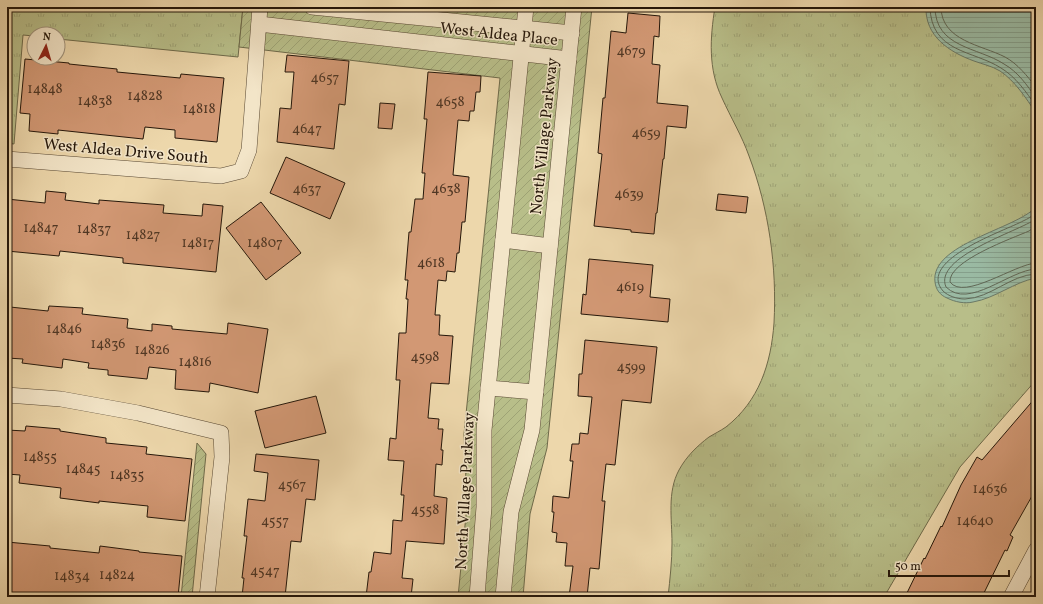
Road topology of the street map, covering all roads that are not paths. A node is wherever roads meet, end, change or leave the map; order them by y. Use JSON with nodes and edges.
{"nodes":[{"id":1,"x":260,"y":7,"type":"edge"},
{"id":2,"x":312,"y":7,"type":"edge"},
{"id":3,"x":526,"y":7,"type":"edge"},
{"id":4,"x":574,"y":7,"type":"edge"},
{"id":5,"x":259,"y":24,"type":"junction"},
{"id":6,"x":524,"y":28,"type":"junction"},
{"id":7,"x":572,"y":33,"type":"junction"},
{"id":8,"x":521,"y":53,"type":"junction"},
{"id":9,"x":569,"y":59,"type":"junction"},
{"id":10,"x":7,"y":159,"type":"edge"},
{"id":11,"x":502,"y":240,"type":"junction"},
{"id":12,"x":550,"y":246,"type":"junction"},
{"id":13,"x":488,"y":388,"type":"junction"},
{"id":14,"x":536,"y":392,"type":"junction"},
{"id":15,"x":7,"y":395,"type":"edge"},
{"id":16,"x":1036,"y":550,"type":"edge"},
{"id":17,"x":207,"y":597,"type":"edge"},
{"id":18,"x":476,"y":597,"type":"edge"},
{"id":19,"x":503,"y":597,"type":"edge"},
{"id":20,"x":1011,"y":597,"type":"edge"}],
"edges":[{"from":1,"to":5,"type":"street"},
{"from":2,"to":6,"type":"street","name":"West Aldea Place"},
{"from":3,"to":6,"type":"street","name":"North Village Parkway"},
{"from":4,"to":7,"type":"street","name":"North Village Parkway"},
{"from":5,"to":8,"type":"street","name":"West Aldea Place"},
{"from":5,"to":10,"type":"street","name":"West Aldea Drive South"},
{"from":6,"to":7,"type":"street","name":"West Aldea Place"},
{"from":6,"to":8,"type":"street","name":"North Village Parkway"},
{"from":7,"to":9,"type":"street","name":"North Village Parkway"},
{"from":8,"to":9,"type":"street","name":"West Aldea Place"},
{"from":8,"to":11,"type":"street","name":"North Village Parkway"},
{"from":9,"to":12,"type":"street","name":"North Village Parkway"},
{"from":11,"to":12,"type":"street"},
{"from":11,"to":13,"type":"street","name":"North Village Parkway"},
{"from":12,"to":14,"type":"street","name":"North Village Parkway"},
{"from":13,"to":14,"type":"street"},
{"from":13,"to":18,"type":"street","name":"North Village Parkway"},
{"from":14,"to":19,"type":"street","name":"North Village Parkway"},
{"from":15,"to":17,"type":"street"},
{"from":16,"to":20,"type":"street"}]}
